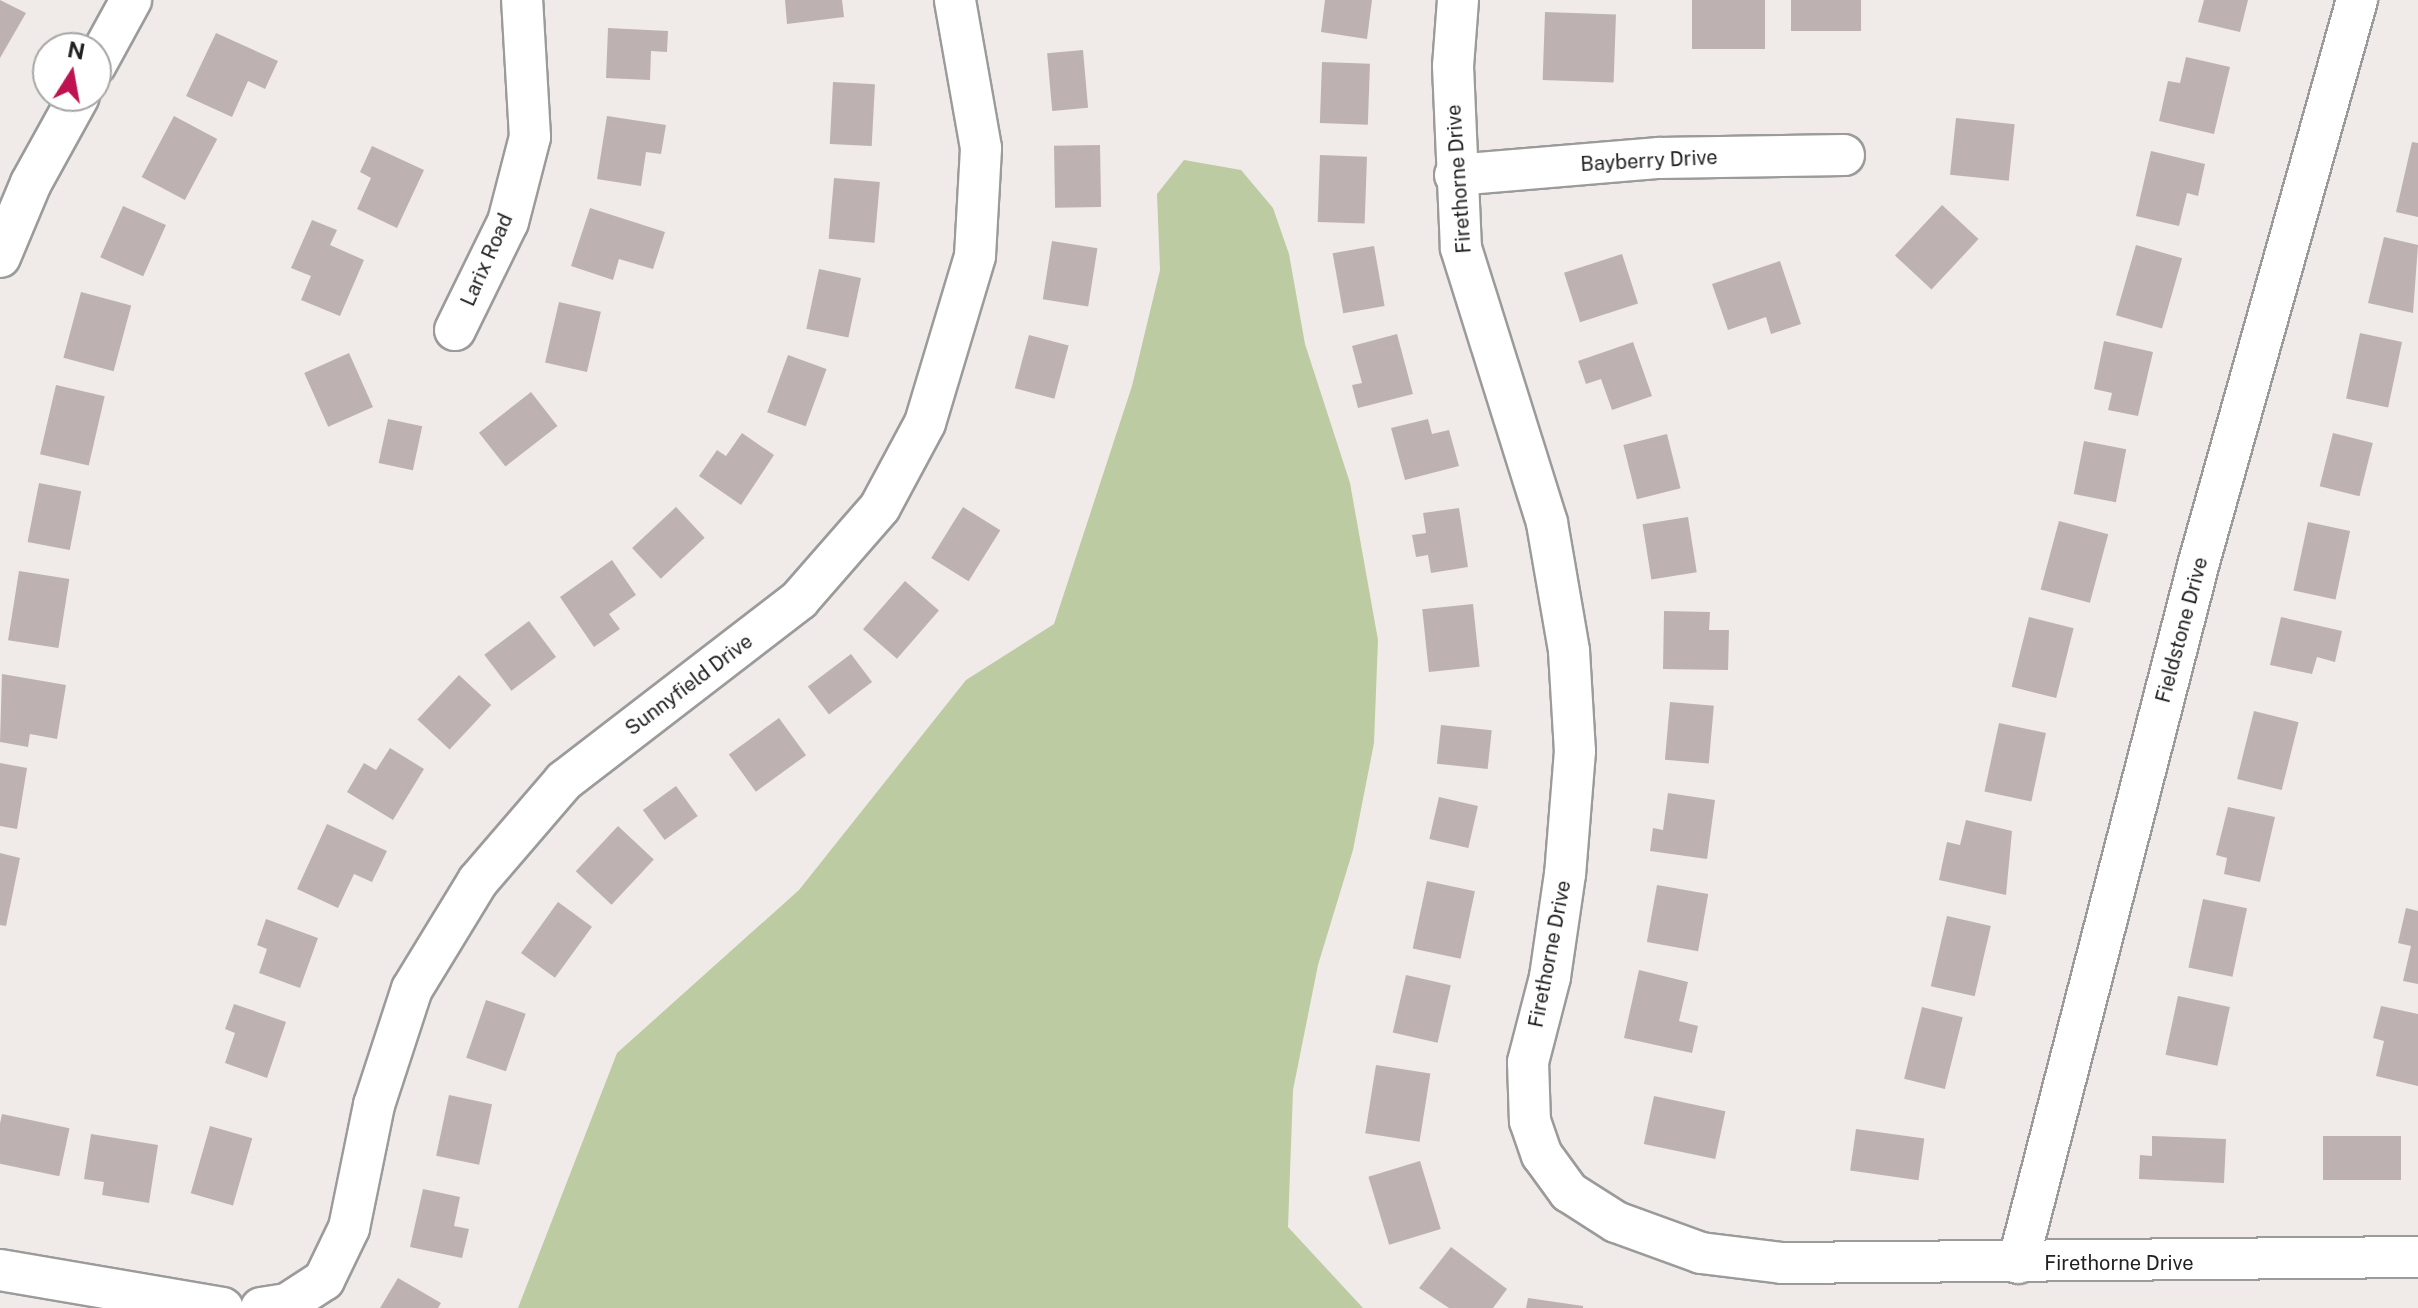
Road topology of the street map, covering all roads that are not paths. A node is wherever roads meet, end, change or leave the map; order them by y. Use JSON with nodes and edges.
{"nodes":[{"id":1,"x":131,"y":0,"type":"edge"},
{"id":2,"x":522,"y":0,"type":"edge"},
{"id":3,"x":955,"y":0,"type":"edge"},
{"id":4,"x":1458,"y":0,"type":"edge"},
{"id":5,"x":2357,"y":0,"type":"edge"},
{"id":6,"x":112,"y":35,"type":"edge"},
{"id":7,"x":70,"y":112,"type":"edge"},
{"id":8,"x":1844,"y":155,"type":"dead end"},
{"id":9,"x":1455,"y":175,"type":"junction"},
{"id":10,"x":0,"y":257,"type":"edge"},
{"id":11,"x":455,"y":330,"type":"dead end"},
{"id":12,"x":2418,"y":1257,"type":"edge"},
{"id":13,"x":2018,"y":1263,"type":"junction"},
{"id":14,"x":0,"y":1270,"type":"edge"},
{"id":15,"x":223,"y":1308,"type":"edge"},
{"id":16,"x":261,"y":1308,"type":"edge"}],
"edges":[{"from":1,"to":6,"type":"street"},
{"from":2,"to":11,"type":"street","name":"Larix Road"},
{"from":3,"to":16,"type":"street","name":"Sunnyfield Drive"},
{"from":4,"to":9,"type":"street","name":"Firethorne Drive"},
{"from":5,"to":13,"type":"street","name":"Fieldstone Drive"},
{"from":7,"to":10,"type":"street"},
{"from":8,"to":9,"type":"street","name":"Bayberry Drive"},
{"from":9,"to":13,"type":"street","name":"Firethorne Drive"},
{"from":12,"to":13,"type":"street","name":"Firethorne Drive"},
{"from":14,"to":15,"type":"street"}]}
